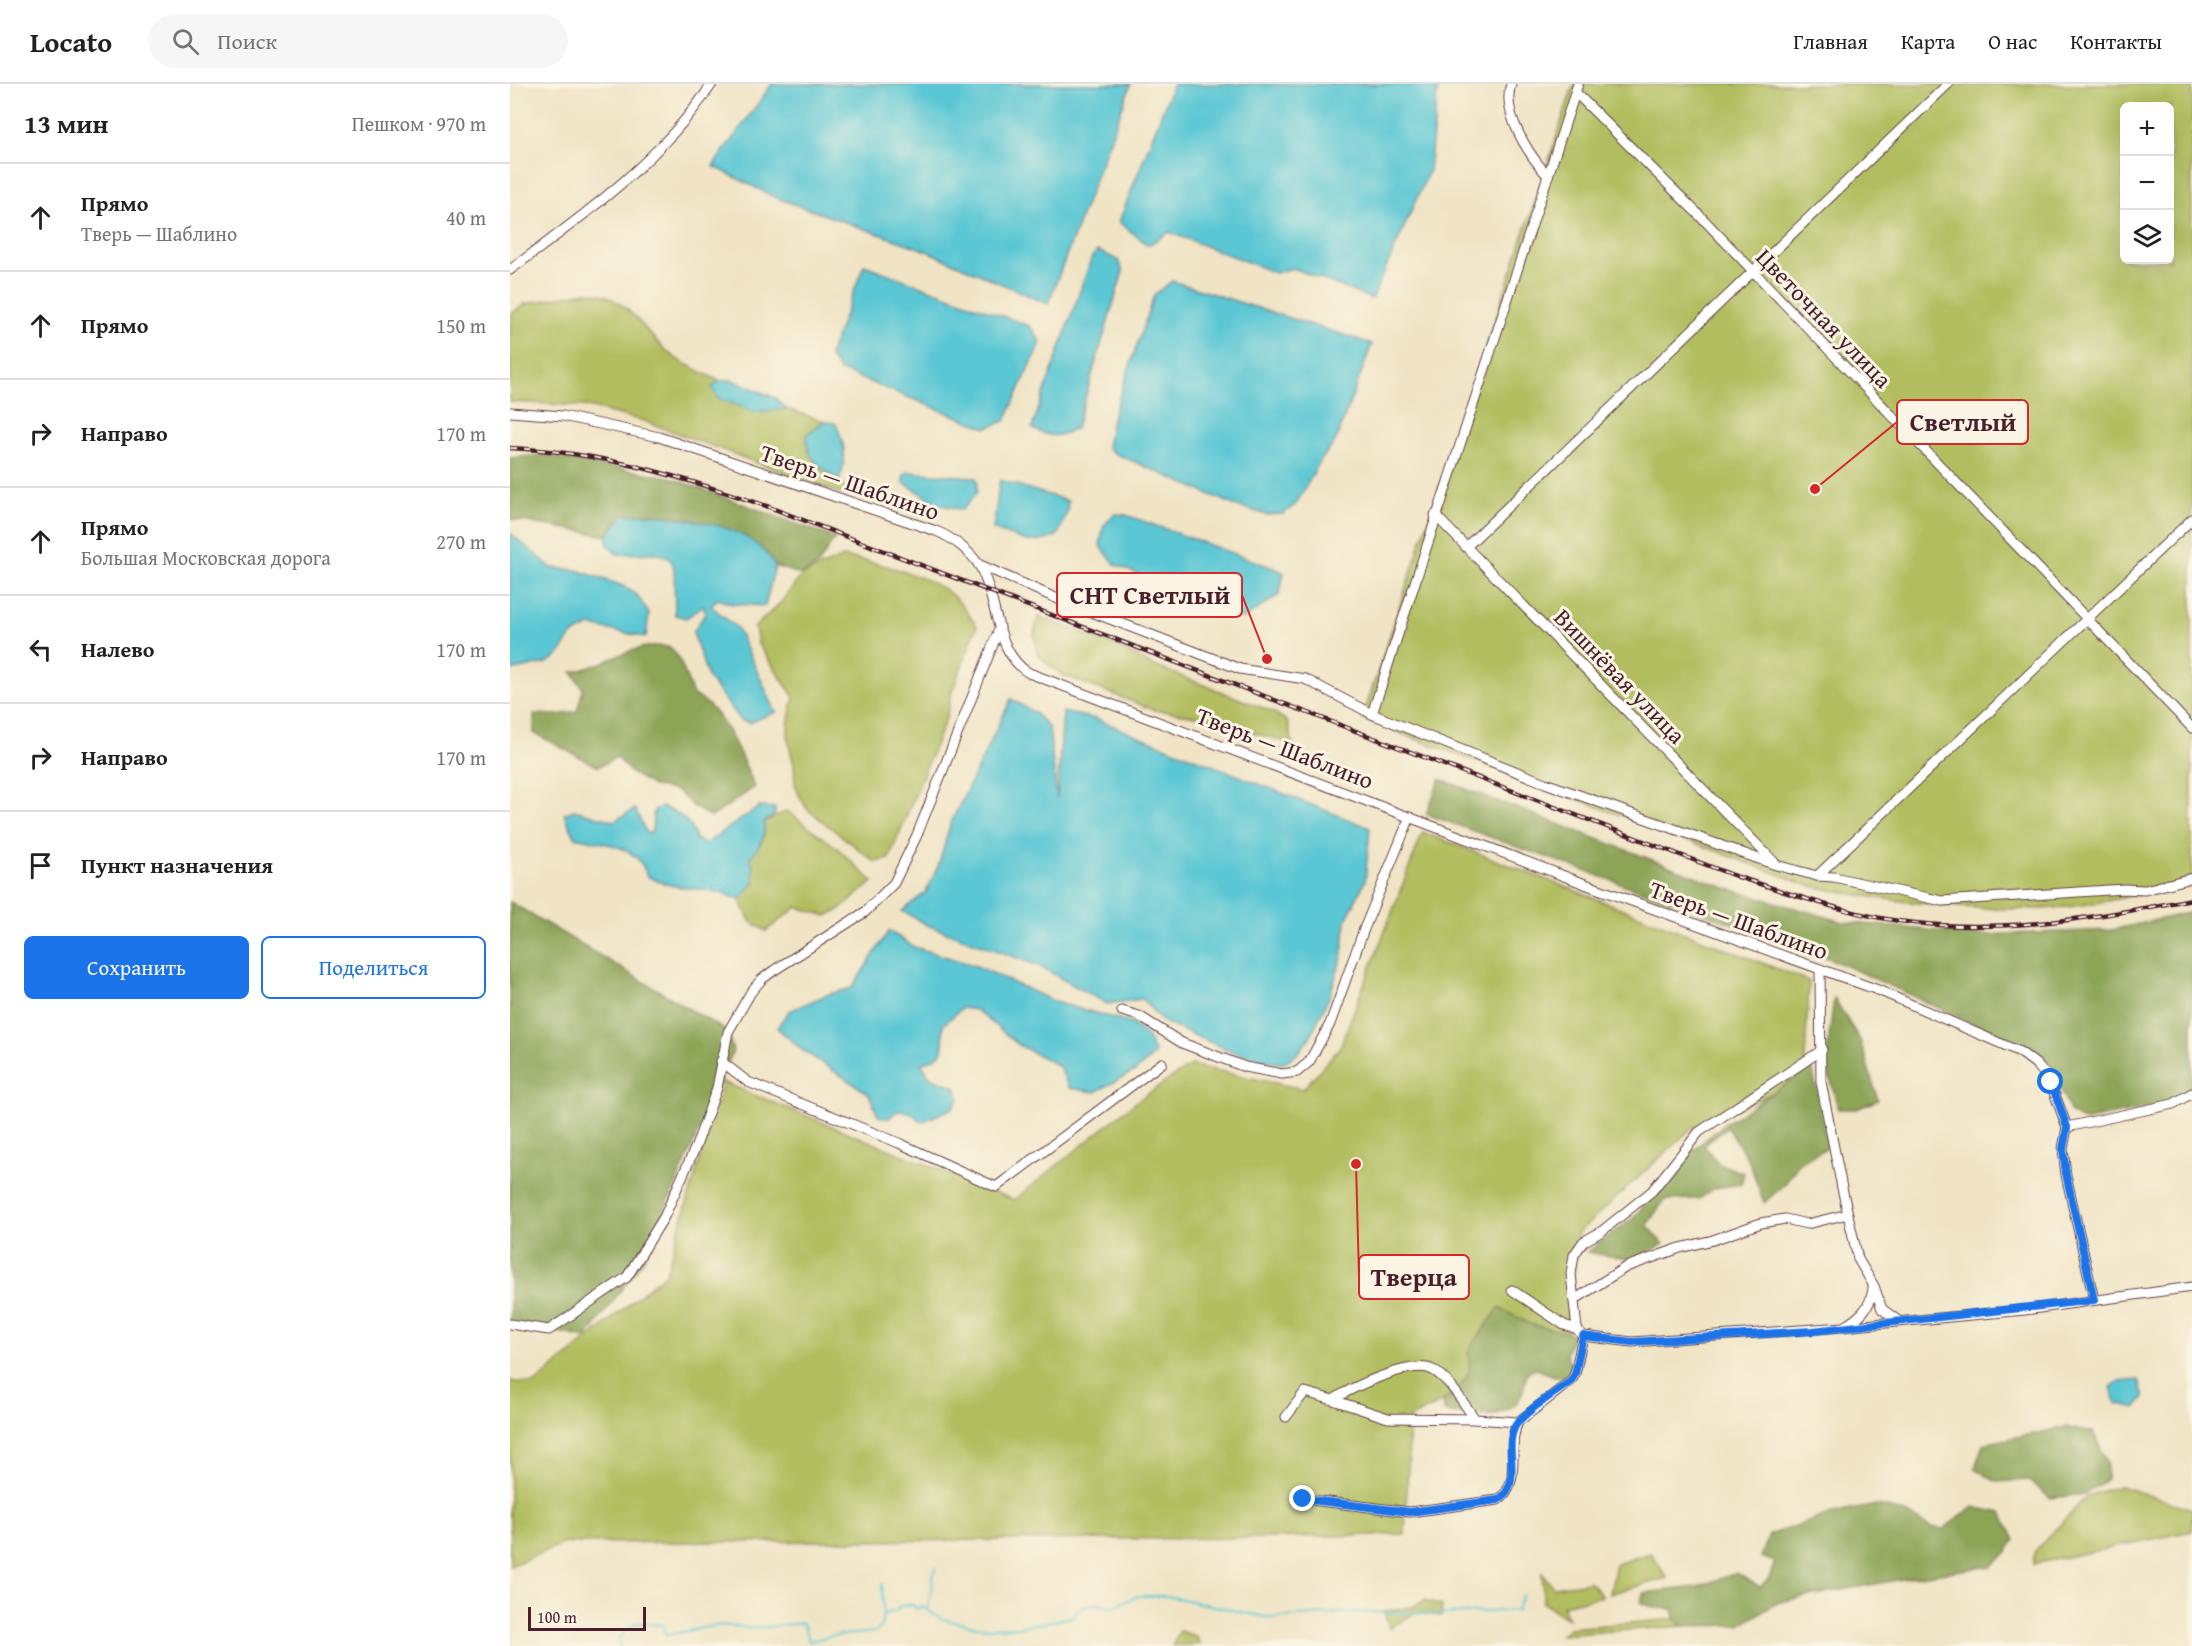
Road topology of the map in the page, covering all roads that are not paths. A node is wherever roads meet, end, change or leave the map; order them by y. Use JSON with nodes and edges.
{"nodes":[{"id":1,"x":712,"y":84,"type":"edge"},
{"id":2,"x":1511,"y":84,"type":"edge"},
{"id":3,"x":1948,"y":84,"type":"edge"},
{"id":4,"x":1577,"y":88,"type":"edge"},
{"id":5,"x":1548,"y":176,"type":"junction"},
{"id":6,"x":510,"y":270,"type":"edge"},
{"id":7,"x":1752,"y":272,"type":"junction"},
{"id":8,"x":510,"y":412,"type":"edge"},
{"id":9,"x":1435,"y":515,"type":"junction"},
{"id":10,"x":2192,"y":519,"type":"edge"},
{"id":11,"x":1466,"y":547,"type":"junction"},
{"id":12,"x":978,"y":564,"type":"junction"},
{"id":13,"x":2088,"y":619,"type":"junction"},
{"id":14,"x":1000,"y":627,"type":"junction"},
{"id":15,"x":1372,"y":714,"type":"junction"},
{"id":16,"x":2192,"y":728,"type":"edge"},
{"id":17,"x":1410,"y":817,"type":"junction"},
{"id":18,"x":1776,"y":865,"type":"junction"},
{"id":19,"x":1817,"y":876,"type":"junction"},
{"id":20,"x":2192,"y":878,"type":"edge"},
{"id":21,"x":1820,"y":969,"type":"junction"},
{"id":22,"x":1122,"y":1011,"type":"dead end"},
{"id":23,"x":1822,"y":1050,"type":"junction"},
{"id":24,"x":721,"y":1061,"type":"junction"},
{"id":25,"x":1162,"y":1063,"type":"dead end"},
{"id":26,"x":2192,"y":1093,"type":"edge"},
{"id":27,"x":2067,"y":1127,"type":"junction"},
{"id":28,"x":1848,"y":1214,"type":"junction"},
{"id":29,"x":1874,"y":1286,"type":"junction"},
{"id":30,"x":2192,"y":1287,"type":"edge"},
{"id":31,"x":1512,"y":1290,"type":"dead end"},
{"id":32,"x":1574,"y":1300,"type":"junction"},
{"id":33,"x":2094,"y":1300,"type":"junction"},
{"id":34,"x":1897,"y":1320,"type":"junction"},
{"id":35,"x":510,"y":1324,"type":"edge"},
{"id":36,"x":1843,"y":1327,"type":"junction"},
{"id":37,"x":1580,"y":1333,"type":"junction"},
{"id":38,"x":1333,"y":1400,"type":"junction"},
{"id":39,"x":1286,"y":1417,"type":"dead end"},
{"id":40,"x":1475,"y":1419,"type":"junction"},
{"id":41,"x":1518,"y":1422,"type":"junction"},
{"id":42,"x":1303,"y":1499,"type":"dead end"}],
"edges":[{"from":1,"to":6,"type":"street"},
{"from":2,"to":5,"type":"street"},
{"from":3,"to":7,"type":"street"},
{"from":4,"to":5,"type":"street"},
{"from":4,"to":7,"type":"street","name":"Цветочная улица"},
{"from":5,"to":9,"type":"street"},
{"from":7,"to":11,"type":"street"},
{"from":7,"to":13,"type":"street","name":"Цветочная улица"},
{"from":8,"to":12,"type":"street","name":"Тверь — Шаблино"},
{"from":9,"to":11,"type":"street","name":"Вишнёвая улица"},
{"from":9,"to":15,"type":"street"},
{"from":10,"to":13,"type":"street"},
{"from":11,"to":18,"type":"street","name":"Вишнёвая улица"},
{"from":12,"to":14,"type":"street","name":"Тверь — Шаблино"},
{"from":12,"to":15,"type":"street"},
{"from":13,"to":16,"type":"street","name":"Цветочная улица"},
{"from":13,"to":19,"type":"street"},
{"from":14,"to":17,"type":"street","name":"Тверь — Шаблино"},
{"from":14,"to":24,"type":"street"},
{"from":15,"to":18,"type":"street"},
{"from":17,"to":21,"type":"street","name":"Тверь — Шаблино"},
{"from":17,"to":22,"type":"street"},
{"from":18,"to":19,"type":"street"},
{"from":19,"to":20,"type":"street"},
{"from":21,"to":23,"type":"street"},
{"from":21,"to":27,"type":"street","name":"Тверь — Шаблино"},
{"from":23,"to":28,"type":"street"},
{"from":23,"to":32,"type":"street"},
{"from":24,"to":25,"type":"street"},
{"from":24,"to":35,"type":"street"},
{"from":26,"to":27,"type":"street"},
{"from":27,"to":33,"type":"street"},
{"from":28,"to":29,"type":"street"},
{"from":28,"to":32,"type":"street"},
{"from":29,"to":34,"type":"street"},
{"from":29,"to":36,"type":"street"},
{"from":30,"to":33,"type":"street"},
{"from":31,"to":37,"type":"street"},
{"from":32,"to":37,"type":"street"},
{"from":33,"to":34,"type":"street"},
{"from":34,"to":36,"type":"street"},
{"from":36,"to":37,"type":"street"},
{"from":37,"to":41,"type":"street"},
{"from":38,"to":39,"type":"street"},
{"from":38,"to":40,"type":"street"},
{"from":38,"to":40,"type":"street"},
{"from":40,"to":41,"type":"street"},
{"from":41,"to":42,"type":"street"}]}
